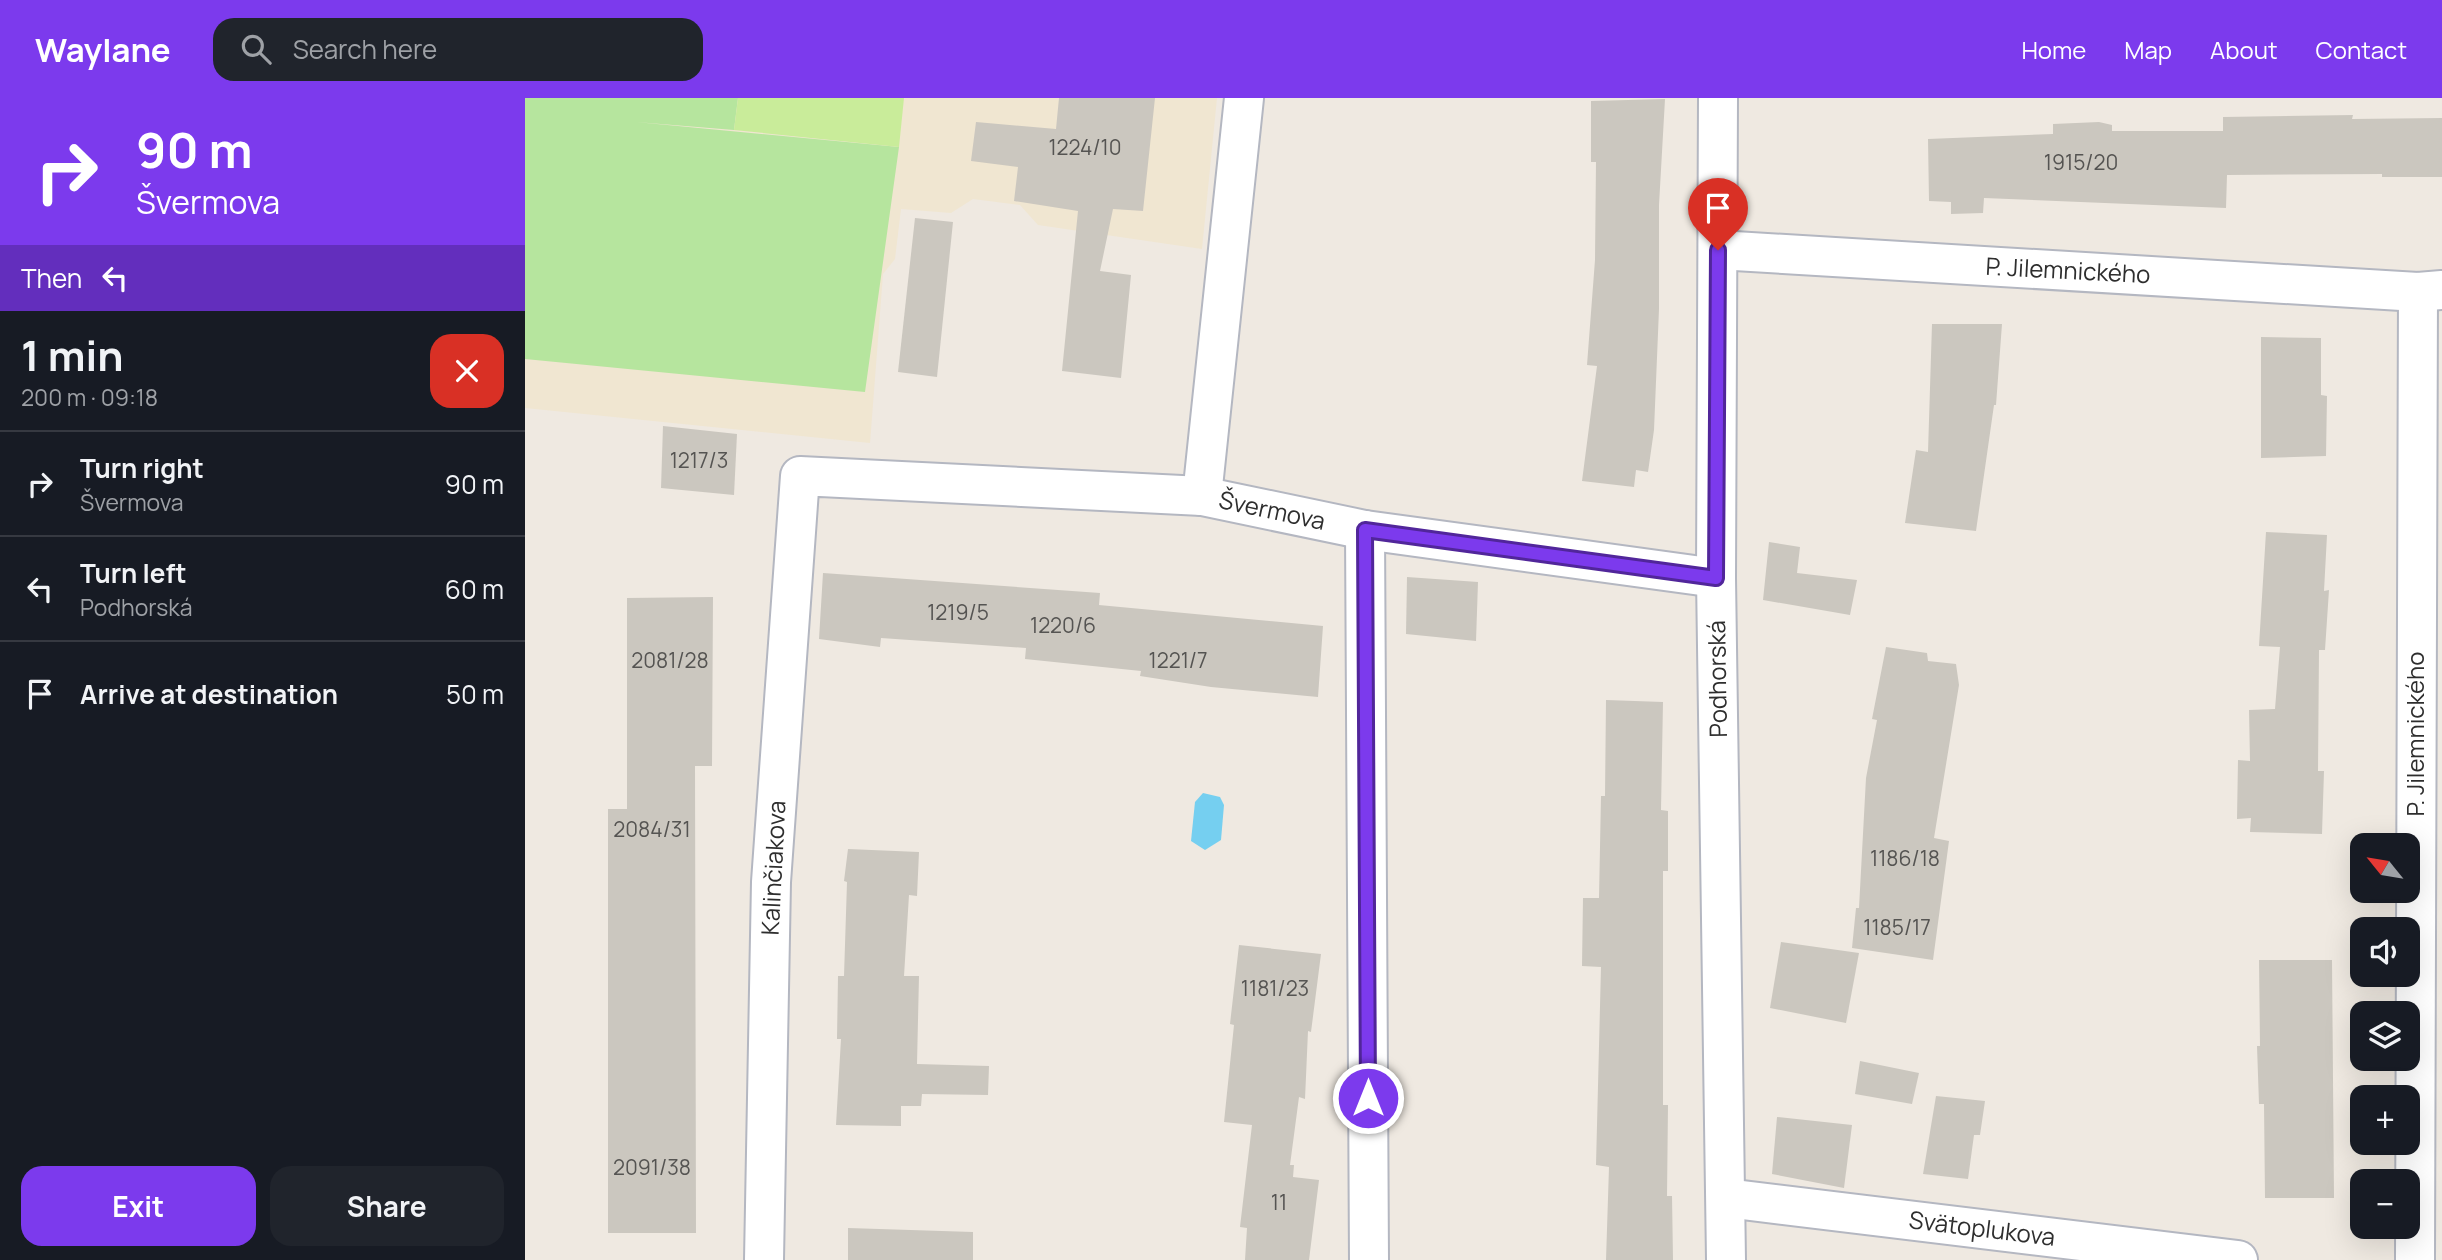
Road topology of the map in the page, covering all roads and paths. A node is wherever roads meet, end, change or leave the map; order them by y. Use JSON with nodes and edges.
{"nodes":[{"id":1,"x":1244,"y":98,"type":"edge"},
{"id":2,"x":1718,"y":98,"type":"edge"},
{"id":3,"x":1718,"y":250,"type":"junction"},
{"id":4,"x":2430,"y":291,"type":"edge"},
{"id":5,"x":800,"y":476,"type":"joint"},
{"id":6,"x":1202,"y":496,"type":"junction"},
{"id":7,"x":1365,"y":530,"type":"junction"},
{"id":8,"x":1716,"y":578,"type":"junction"},
{"id":9,"x":1726,"y":1198,"type":"junction"},
{"id":10,"x":764,"y":1260,"type":"edge"},
{"id":11,"x":1369,"y":1260,"type":"edge"},
{"id":12,"x":1726,"y":1260,"type":"edge"},
{"id":13,"x":2238,"y":1260,"type":"edge"},
{"id":14,"x":2414,"y":1260,"type":"edge"}],
"edges":[{"from":1,"to":6,"type":"street","name":"Švermova"},
{"from":2,"to":3,"type":"street","name":"Podhorská"},
{"from":3,"to":4,"type":"street","name":"P. Jilemnického"},
{"from":3,"to":8,"type":"street","name":"Podhorská"},
{"from":4,"to":14,"type":"street","name":"P. Jilemnického"},
{"from":5,"to":6,"type":"street","name":"Švermova"},
{"from":5,"to":10,"type":"street","name":"Kalinčiakova"},
{"from":6,"to":7,"type":"street","name":"Švermova"},
{"from":7,"to":8,"type":"street","name":"Švermova"},
{"from":7,"to":11,"type":"street"},
{"from":8,"to":9,"type":"street","name":"Podhorská"},
{"from":9,"to":12,"type":"street","name":"Podhorská"},
{"from":9,"to":13,"type":"street","name":"Svätoplukova"}]}
